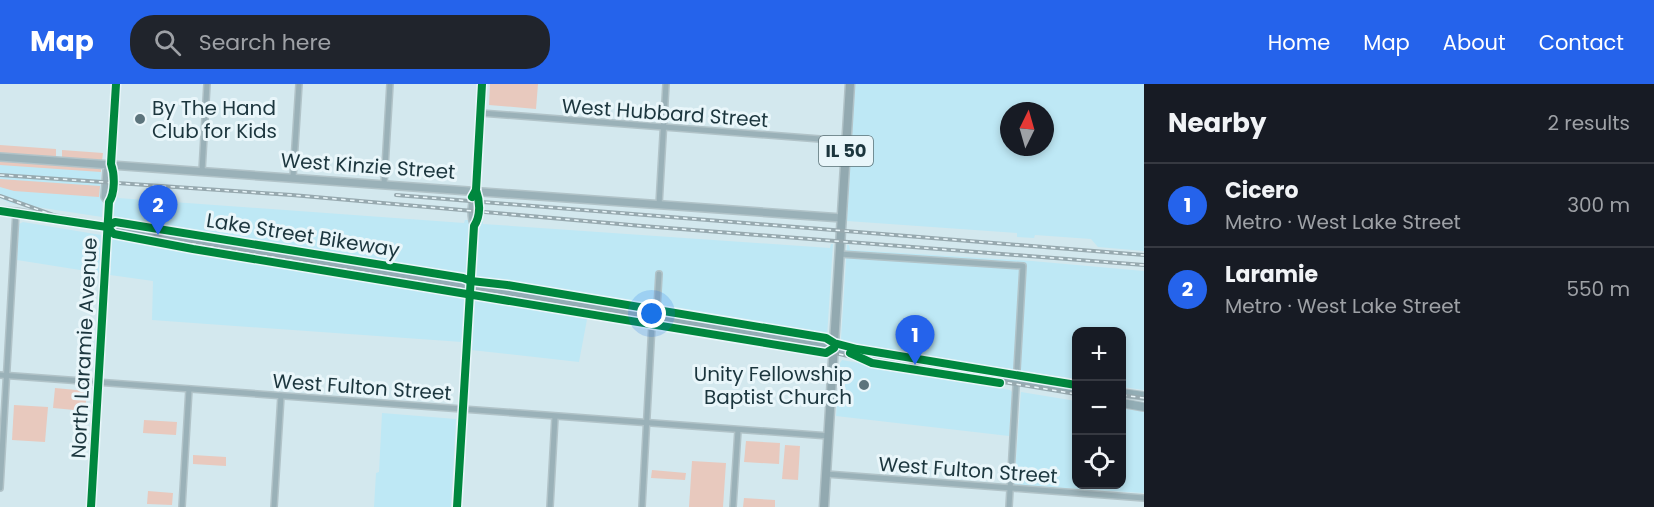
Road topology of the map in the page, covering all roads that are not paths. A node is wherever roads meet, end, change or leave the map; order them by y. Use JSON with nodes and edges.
{"nodes":[{"id":1,"x":116,"y":84,"type":"edge"},
{"id":2,"x":207,"y":84,"type":"edge"},
{"id":3,"x":299,"y":84,"type":"edge"},
{"id":4,"x":390,"y":84,"type":"edge"},
{"id":5,"x":482,"y":84,"type":"edge"},
{"id":6,"x":666,"y":84,"type":"edge"},
{"id":7,"x":850,"y":84,"type":"edge"},
{"id":8,"x":481,"y":113,"type":"junction"},
{"id":9,"x":663,"y":128,"type":"junction"},
{"id":10,"x":846,"y":141,"type":"junction"},
{"id":11,"x":0,"y":157,"type":"edge"},
{"id":12,"x":111,"y":164,"type":"junction"},
{"id":13,"x":202,"y":171,"type":"junction"},
{"id":14,"x":293,"y":177,"type":"junction"},
{"id":15,"x":384,"y":184,"type":"junction"},
{"id":16,"x":476,"y":190,"type":"junction"},
{"id":17,"x":659,"y":205,"type":"junction"},
{"id":18,"x":0,"y":207,"type":"edge"},
{"id":19,"x":0,"y":212,"type":"edge"},
{"id":20,"x":16,"y":213,"type":"junction"},
{"id":21,"x":842,"y":218,"type":"junction"},
{"id":22,"x":107,"y":227,"type":"junction"},
{"id":23,"x":839,"y":254,"type":"junction"},
{"id":24,"x":659,"y":274,"type":"dead end"},
{"id":25,"x":430,"y":280,"type":"junction"},
{"id":26,"x":471,"y":287,"type":"junction"},
{"id":27,"x":508,"y":293,"type":"junction"},
{"id":28,"x":657,"y":308,"type":"junction"},
{"id":29,"x":653,"y":317,"type":"junction"},
{"id":30,"x":668,"y":319,"type":"junction"},
{"id":31,"x":834,"y":346,"type":"junction"},
{"id":32,"x":3,"y":375,"type":"edge"},
{"id":33,"x":1017,"y":380,"type":"junction"},
{"id":34,"x":98,"y":382,"type":"junction"},
{"id":35,"x":1072,"y":385,"type":"edge"},
{"id":36,"x":189,"y":389,"type":"junction"},
{"id":37,"x":1072,"y":389,"type":"edge"},
{"id":38,"x":1072,"y":394,"type":"edge"},
{"id":39,"x":1126,"y":394,"type":"edge"},
{"id":40,"x":281,"y":396,"type":"junction"},
{"id":41,"x":1144,"y":396,"type":"edge"},
{"id":42,"x":1126,"y":399,"type":"edge"},
{"id":43,"x":1144,"y":402,"type":"edge"},
{"id":44,"x":1126,"y":404,"type":"edge"},
{"id":45,"x":1144,"y":406,"type":"edge"},
{"id":46,"x":463,"y":410,"type":"junction"},
{"id":47,"x":555,"y":417,"type":"junction"},
{"id":48,"x":646,"y":424,"type":"junction"},
{"id":49,"x":738,"y":430,"type":"junction"},
{"id":50,"x":829,"y":436,"type":"junction"},
{"id":51,"x":826,"y":474,"type":"junction"},
{"id":52,"x":0,"y":488,"type":"edge"},
{"id":53,"x":1010,"y":488,"type":"junction"},
{"id":54,"x":1144,"y":498,"type":"edge"},
{"id":55,"x":91,"y":507,"type":"edge"},
{"id":56,"x":182,"y":507,"type":"edge"},
{"id":57,"x":274,"y":507,"type":"edge"},
{"id":58,"x":457,"y":507,"type":"edge"},
{"id":59,"x":550,"y":507,"type":"edge"},
{"id":60,"x":642,"y":507,"type":"edge"},
{"id":61,"x":733,"y":507,"type":"edge"},
{"id":62,"x":824,"y":507,"type":"edge"},
{"id":63,"x":1009,"y":507,"type":"edge"}],
"edges":[{"from":1,"to":12,"type":"street","name":"North Laramie Avenue"},
{"from":2,"to":13,"type":"street"},
{"from":3,"to":14,"type":"street"},
{"from":4,"to":15,"type":"street"},
{"from":5,"to":8,"type":"street"},
{"from":6,"to":9,"type":"street"},
{"from":7,"to":10,"type":"main road","number":"IL 50"},
{"from":8,"to":9,"type":"street","name":"West Hubbard Street"},
{"from":8,"to":16,"type":"street"},
{"from":9,"to":10,"type":"street","name":"West Hubbard Street"},
{"from":9,"to":17,"type":"street"},
{"from":10,"to":21,"type":"main road","number":"IL 50"},
{"from":11,"to":12,"type":"street","name":"West Kinzie Street"},
{"from":12,"to":13,"type":"street","name":"West Kinzie Street"},
{"from":12,"to":22,"type":"street","name":"North Laramie Avenue"},
{"from":13,"to":14,"type":"street","name":"West Kinzie Street"},
{"from":14,"to":15,"type":"street","name":"West Kinzie Street"},
{"from":15,"to":16,"type":"street","name":"West Kinzie Street"},
{"from":16,"to":17,"type":"street","name":"West Kinzie Street"},
{"from":16,"to":26,"type":"street"},
{"from":17,"to":21,"type":"street","name":"West Kinzie Street"},
{"from":18,"to":20,"type":"main road"},
{"from":19,"to":20,"type":"main road"},
{"from":20,"to":22,"type":"main road"},
{"from":20,"to":32,"type":"street"},
{"from":21,"to":23,"type":"main road","number":"IL 50"},
{"from":22,"to":25,"type":"main road"},
{"from":22,"to":34,"type":"street","name":"North Laramie Avenue"},
{"from":23,"to":31,"type":"main road","number":"IL 50"},
{"from":23,"to":33,"type":"street"},
{"from":24,"to":28,"type":"street"},
{"from":25,"to":26,"type":"main road"},
{"from":25,"to":26,"type":"main road"},
{"from":26,"to":27,"type":"main road"},
{"from":26,"to":27,"type":"main road"},
{"from":26,"to":46,"type":"street"},
{"from":27,"to":29,"type":"main road"},
{"from":28,"to":29,"type":"street"},
{"from":28,"to":30,"type":"main road"},
{"from":29,"to":30,"type":"main road"},
{"from":29,"to":48,"type":"street"},
{"from":30,"to":31,"type":"main road"},
{"from":31,"to":33,"type":"main road"},
{"from":31,"to":33,"type":"main road"},
{"from":31,"to":50,"type":"main road","number":"IL 50"},
{"from":32,"to":34,"type":"street","name":"West Fulton Street"},
{"from":32,"to":52,"type":"street"},
{"from":33,"to":35,"type":"main road"},
{"from":33,"to":37,"type":"main road"},
{"from":33,"to":38,"type":"main road"},
{"from":33,"to":53,"type":"street"},
{"from":34,"to":36,"type":"street","name":"West Fulton Street"},
{"from":34,"to":55,"type":"street","name":"North Laramie Avenue"},
{"from":36,"to":40,"type":"street","name":"West Fulton Street"},
{"from":36,"to":56,"type":"street"},
{"from":39,"to":41,"type":"main road"},
{"from":40,"to":46,"type":"street","name":"West Fulton Street"},
{"from":40,"to":57,"type":"street"},
{"from":42,"to":43,"type":"main road"},
{"from":44,"to":45,"type":"main road"},
{"from":46,"to":47,"type":"street","name":"West Fulton Street"},
{"from":46,"to":58,"type":"street"},
{"from":47,"to":48,"type":"street","name":"West Fulton Street"},
{"from":47,"to":59,"type":"street"},
{"from":48,"to":49,"type":"street","name":"West Fulton Street"},
{"from":48,"to":60,"type":"street"},
{"from":49,"to":50,"type":"street","name":"West Fulton Street"},
{"from":49,"to":61,"type":"street"},
{"from":50,"to":51,"type":"main road","number":"IL 50"},
{"from":51,"to":53,"type":"street","name":"West Fulton Street"},
{"from":51,"to":62,"type":"main road","number":"IL 50"},
{"from":53,"to":54,"type":"street","name":"West Fulton Street"},
{"from":53,"to":63,"type":"street"}]}
